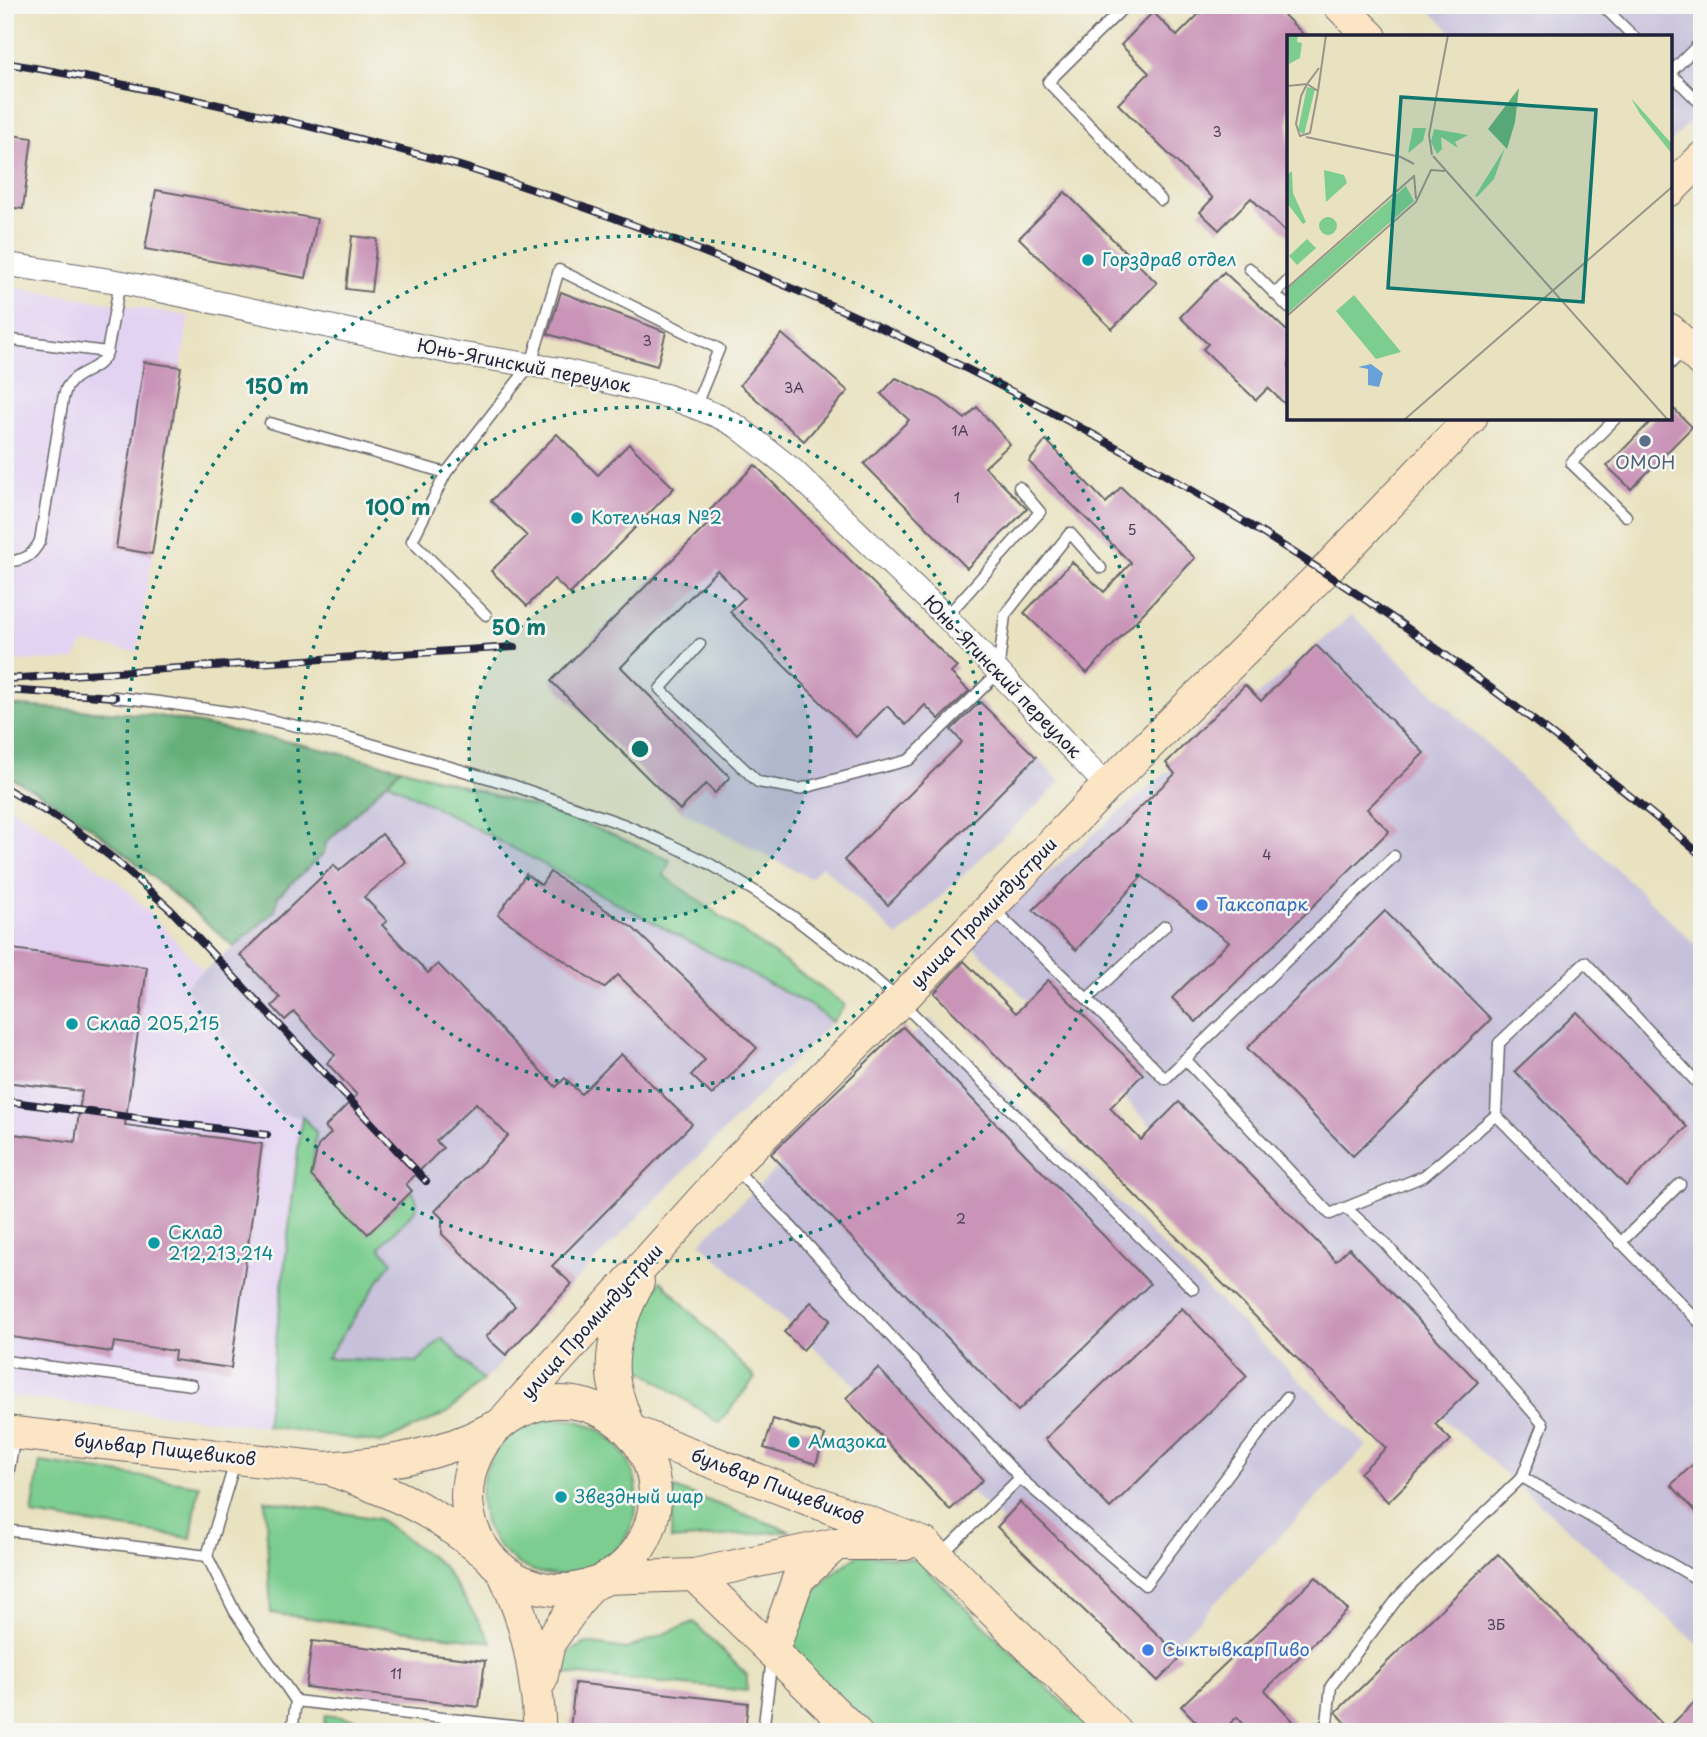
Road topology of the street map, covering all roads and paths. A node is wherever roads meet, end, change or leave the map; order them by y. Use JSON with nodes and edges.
{"nodes":[{"id":1,"x":1126,"y":5,"type":"edge"},
{"id":2,"x":1339,"y":5,"type":"edge"},
{"id":3,"x":1602,"y":5,"type":"edge"},
{"id":4,"x":1369,"y":35,"type":"edge"},
{"id":5,"x":1631,"y":35,"type":"edge"},
{"id":6,"x":1702,"y":41,"type":"edge"},
{"id":7,"x":1672,"y":71,"type":"edge"},
{"id":8,"x":1672,"y":75,"type":"edge"},
{"id":9,"x":1702,"y":105,"type":"edge"},
{"id":10,"x":1702,"y":158,"type":"edge"},
{"id":11,"x":1672,"y":188,"type":"edge"},
{"id":12,"x":1161,"y":200,"type":"dead end"},
{"id":13,"x":5,"y":264,"type":"edge"},
{"id":14,"x":1250,"y":268,"type":"dead end"},
{"id":15,"x":120,"y":282,"type":"junction"},
{"id":16,"x":1287,"y":283,"type":"edge"},
{"id":17,"x":1275,"y":294,"type":"junction"},
{"id":18,"x":1287,"y":306,"type":"edge"},
{"id":19,"x":5,"y":339,"type":"edge"},
{"id":20,"x":107,"y":352,"type":"junction"},
{"id":21,"x":531,"y":364,"type":"junction"},
{"id":22,"x":695,"y":407,"type":"junction"},
{"id":23,"x":1469,"y":420,"type":"edge"},
{"id":24,"x":1614,"y":420,"type":"edge"},
{"id":25,"x":270,"y":424,"type":"dead end"},
{"id":26,"x":446,"y":473,"type":"junction"},
{"id":27,"x":1019,"y":487,"type":"dead end"},
{"id":28,"x":1626,"y":516,"type":"dead end"},
{"id":29,"x":5,"y":562,"type":"edge"},
{"id":30,"x":1101,"y":568,"type":"dead end"},
{"id":31,"x":486,"y":614,"type":"dead end"},
{"id":32,"x":946,"y":617,"type":"junction"},
{"id":33,"x":700,"y":644,"type":"dead end"},
{"id":34,"x":998,"y":673,"type":"junction"},
{"id":35,"x":115,"y":697,"type":"dead end"},
{"id":36,"x":1107,"y":786,"type":"junction"},
{"id":37,"x":1394,"y":856,"type":"dead end"},
{"id":38,"x":991,"y":907,"type":"junction"},
{"id":39,"x":1166,"y":926,"type":"dead end"},
{"id":40,"x":1087,"y":999,"type":"junction"},
{"id":41,"x":900,"y":1001,"type":"junction"},
{"id":42,"x":1185,"y":1059,"type":"junction"},
{"id":43,"x":1702,"y":1088,"type":"edge"},
{"id":44,"x":1496,"y":1115,"type":"junction"},
{"id":45,"x":732,"y":1166,"type":"junction"},
{"id":46,"x":1680,"y":1184,"type":"dead end"},
{"id":47,"x":1346,"y":1208,"type":"junction"},
{"id":48,"x":1619,"y":1243,"type":"junction"},
{"id":49,"x":650,"y":1256,"type":"junction"},
{"id":50,"x":1193,"y":1289,"type":"dead end"},
{"id":51,"x":1702,"y":1325,"type":"edge"},
{"id":52,"x":5,"y":1362,"type":"edge"},
{"id":53,"x":192,"y":1385,"type":"dead end"},
{"id":54,"x":1286,"y":1398,"type":"dead end"},
{"id":55,"x":500,"y":1422,"type":"junction"},
{"id":56,"x":629,"y":1430,"type":"junction"},
{"id":57,"x":10,"y":1432,"type":"edge"},
{"id":58,"x":236,"y":1457,"type":"junction"},
{"id":59,"x":326,"y":1468,"type":"junction"},
{"id":60,"x":1522,"y":1477,"type":"junction"},
{"id":61,"x":1020,"y":1478,"type":"junction"},
{"id":62,"x":5,"y":1491,"type":"edge"},
{"id":63,"x":5,"y":1530,"type":"edge"},
{"id":64,"x":836,"y":1544,"type":"junction"},
{"id":65,"x":932,"y":1551,"type":"junction"},
{"id":66,"x":207,"y":1556,"type":"junction"},
{"id":67,"x":495,"y":1562,"type":"junction"},
{"id":68,"x":694,"y":1575,"type":"junction"},
{"id":69,"x":598,"y":1582,"type":"junction"},
{"id":70,"x":1702,"y":1583,"type":"edge"},
{"id":71,"x":773,"y":1650,"type":"junction"},
{"id":72,"x":296,"y":1701,"type":"junction"},
{"id":73,"x":543,"y":1723,"type":"edge"},
{"id":74,"x":292,"y":1732,"type":"edge"},
{"id":75,"x":763,"y":1732,"type":"edge"},
{"id":76,"x":855,"y":1732,"type":"edge"},
{"id":77,"x":1116,"y":1732,"type":"edge"},
{"id":78,"x":1316,"y":1732,"type":"edge"}],
"edges":[{"from":1,"to":12,"type":"lane"},
{"from":2,"to":4,"type":"main road"},
{"from":3,"to":5,"type":"lane"},
{"from":6,"to":7,"type":"lane"},
{"from":8,"to":9,"type":"lane"},
{"from":10,"to":11,"type":"main road"},
{"from":13,"to":15,"type":"street","name":"Юнь-Ягинский переулок"},
{"from":14,"to":17,"type":"lane"},
{"from":15,"to":20,"type":"lane"},
{"from":15,"to":21,"type":"street","name":"Юнь-Ягинский переулок"},
{"from":16,"to":17,"type":"lane"},
{"from":17,"to":18,"type":"lane"},
{"from":19,"to":20,"type":"lane"},
{"from":20,"to":29,"type":"lane"},
{"from":21,"to":22,"type":"street","name":"Юнь-Ягинский переулок"},
{"from":21,"to":22,"type":"lane"},
{"from":21,"to":26,"type":"lane"},
{"from":22,"to":32,"type":"street","name":"Юнь-Ягинский переулок"},
{"from":23,"to":36,"type":"main road","name":"улица Проминдустрии"},
{"from":24,"to":28,"type":"lane"},
{"from":25,"to":26,"type":"lane"},
{"from":26,"to":31,"type":"lane"},
{"from":27,"to":32,"type":"lane"},
{"from":30,"to":34,"type":"lane"},
{"from":32,"to":34,"type":"street","name":"Юнь-Ягинский переулок"},
{"from":33,"to":34,"type":"lane"},
{"from":34,"to":36,"type":"street","name":"Юнь-Ягинский переулок"},
{"from":35,"to":41,"type":"lane"},
{"from":36,"to":38,"type":"main road","name":"улица Проминдустрии"},
{"from":37,"to":42,"type":"lane"},
{"from":38,"to":40,"type":"lane"},
{"from":38,"to":41,"type":"main road","name":"улица Проминдустрии"},
{"from":39,"to":40,"type":"lane"},
{"from":40,"to":42,"type":"lane"},
{"from":41,"to":45,"type":"main road","name":"улица Проминдустрии"},
{"from":41,"to":50,"type":"lane"},
{"from":42,"to":47,"type":"lane"},
{"from":43,"to":44,"type":"lane"},
{"from":44,"to":47,"type":"lane"},
{"from":44,"to":48,"type":"lane"},
{"from":45,"to":49,"type":"main road","name":"улица Проминдустрии"},
{"from":45,"to":61,"type":"lane"},
{"from":46,"to":48,"type":"lane"},
{"from":47,"to":60,"type":"lane"},
{"from":48,"to":51,"type":"lane"},
{"from":49,"to":55,"type":"main road","name":"улица Проминдустрии"},
{"from":49,"to":56,"type":"main road"},
{"from":52,"to":53,"type":"lane"},
{"from":54,"to":61,"type":"lane"},
{"from":55,"to":56,"type":"main road","name":"бульвар Пищевиков"},
{"from":55,"to":59,"type":"main road","name":"бульвар Пищевиков"},
{"from":55,"to":67,"type":"main road"},
{"from":56,"to":65,"type":"main road","name":"бульвар Пищевиков"},
{"from":56,"to":69,"type":"main road","name":"бульвар Пищевиков"},
{"from":57,"to":58,"type":"main road","name":"бульвар Пищевиков"},
{"from":57,"to":62,"type":"lane"},
{"from":58,"to":59,"type":"main road","name":"бульвар Пищевиков"},
{"from":58,"to":66,"type":"lane"},
{"from":59,"to":67,"type":"main road","name":"бульвар Пищевиков"},
{"from":60,"to":70,"type":"lane"},
{"from":60,"to":78,"type":"lane"},
{"from":61,"to":65,"type":"lane"},
{"from":63,"to":66,"type":"lane"},
{"from":64,"to":65,"type":"main road","name":"бульвар Пищевиков"},
{"from":64,"to":68,"type":"main road","name":"бульвар Пищевиков"},
{"from":64,"to":71,"type":"main road","name":"бульвар Пищевиков"},
{"from":65,"to":77,"type":"main road","name":"бульвар Пищевиков"},
{"from":66,"to":72,"type":"lane"},
{"from":67,"to":69,"type":"main road","name":"бульвар Пищевиков"},
{"from":67,"to":73,"type":"main road"},
{"from":68,"to":69,"type":"main road","name":"бульвар Пищевиков"},
{"from":68,"to":71,"type":"main road"},
{"from":69,"to":73,"type":"main road"},
{"from":71,"to":75,"type":"lane"},
{"from":71,"to":76,"type":"main road"},
{"from":72,"to":73,"type":"lane"},
{"from":72,"to":74,"type":"lane"}]}
